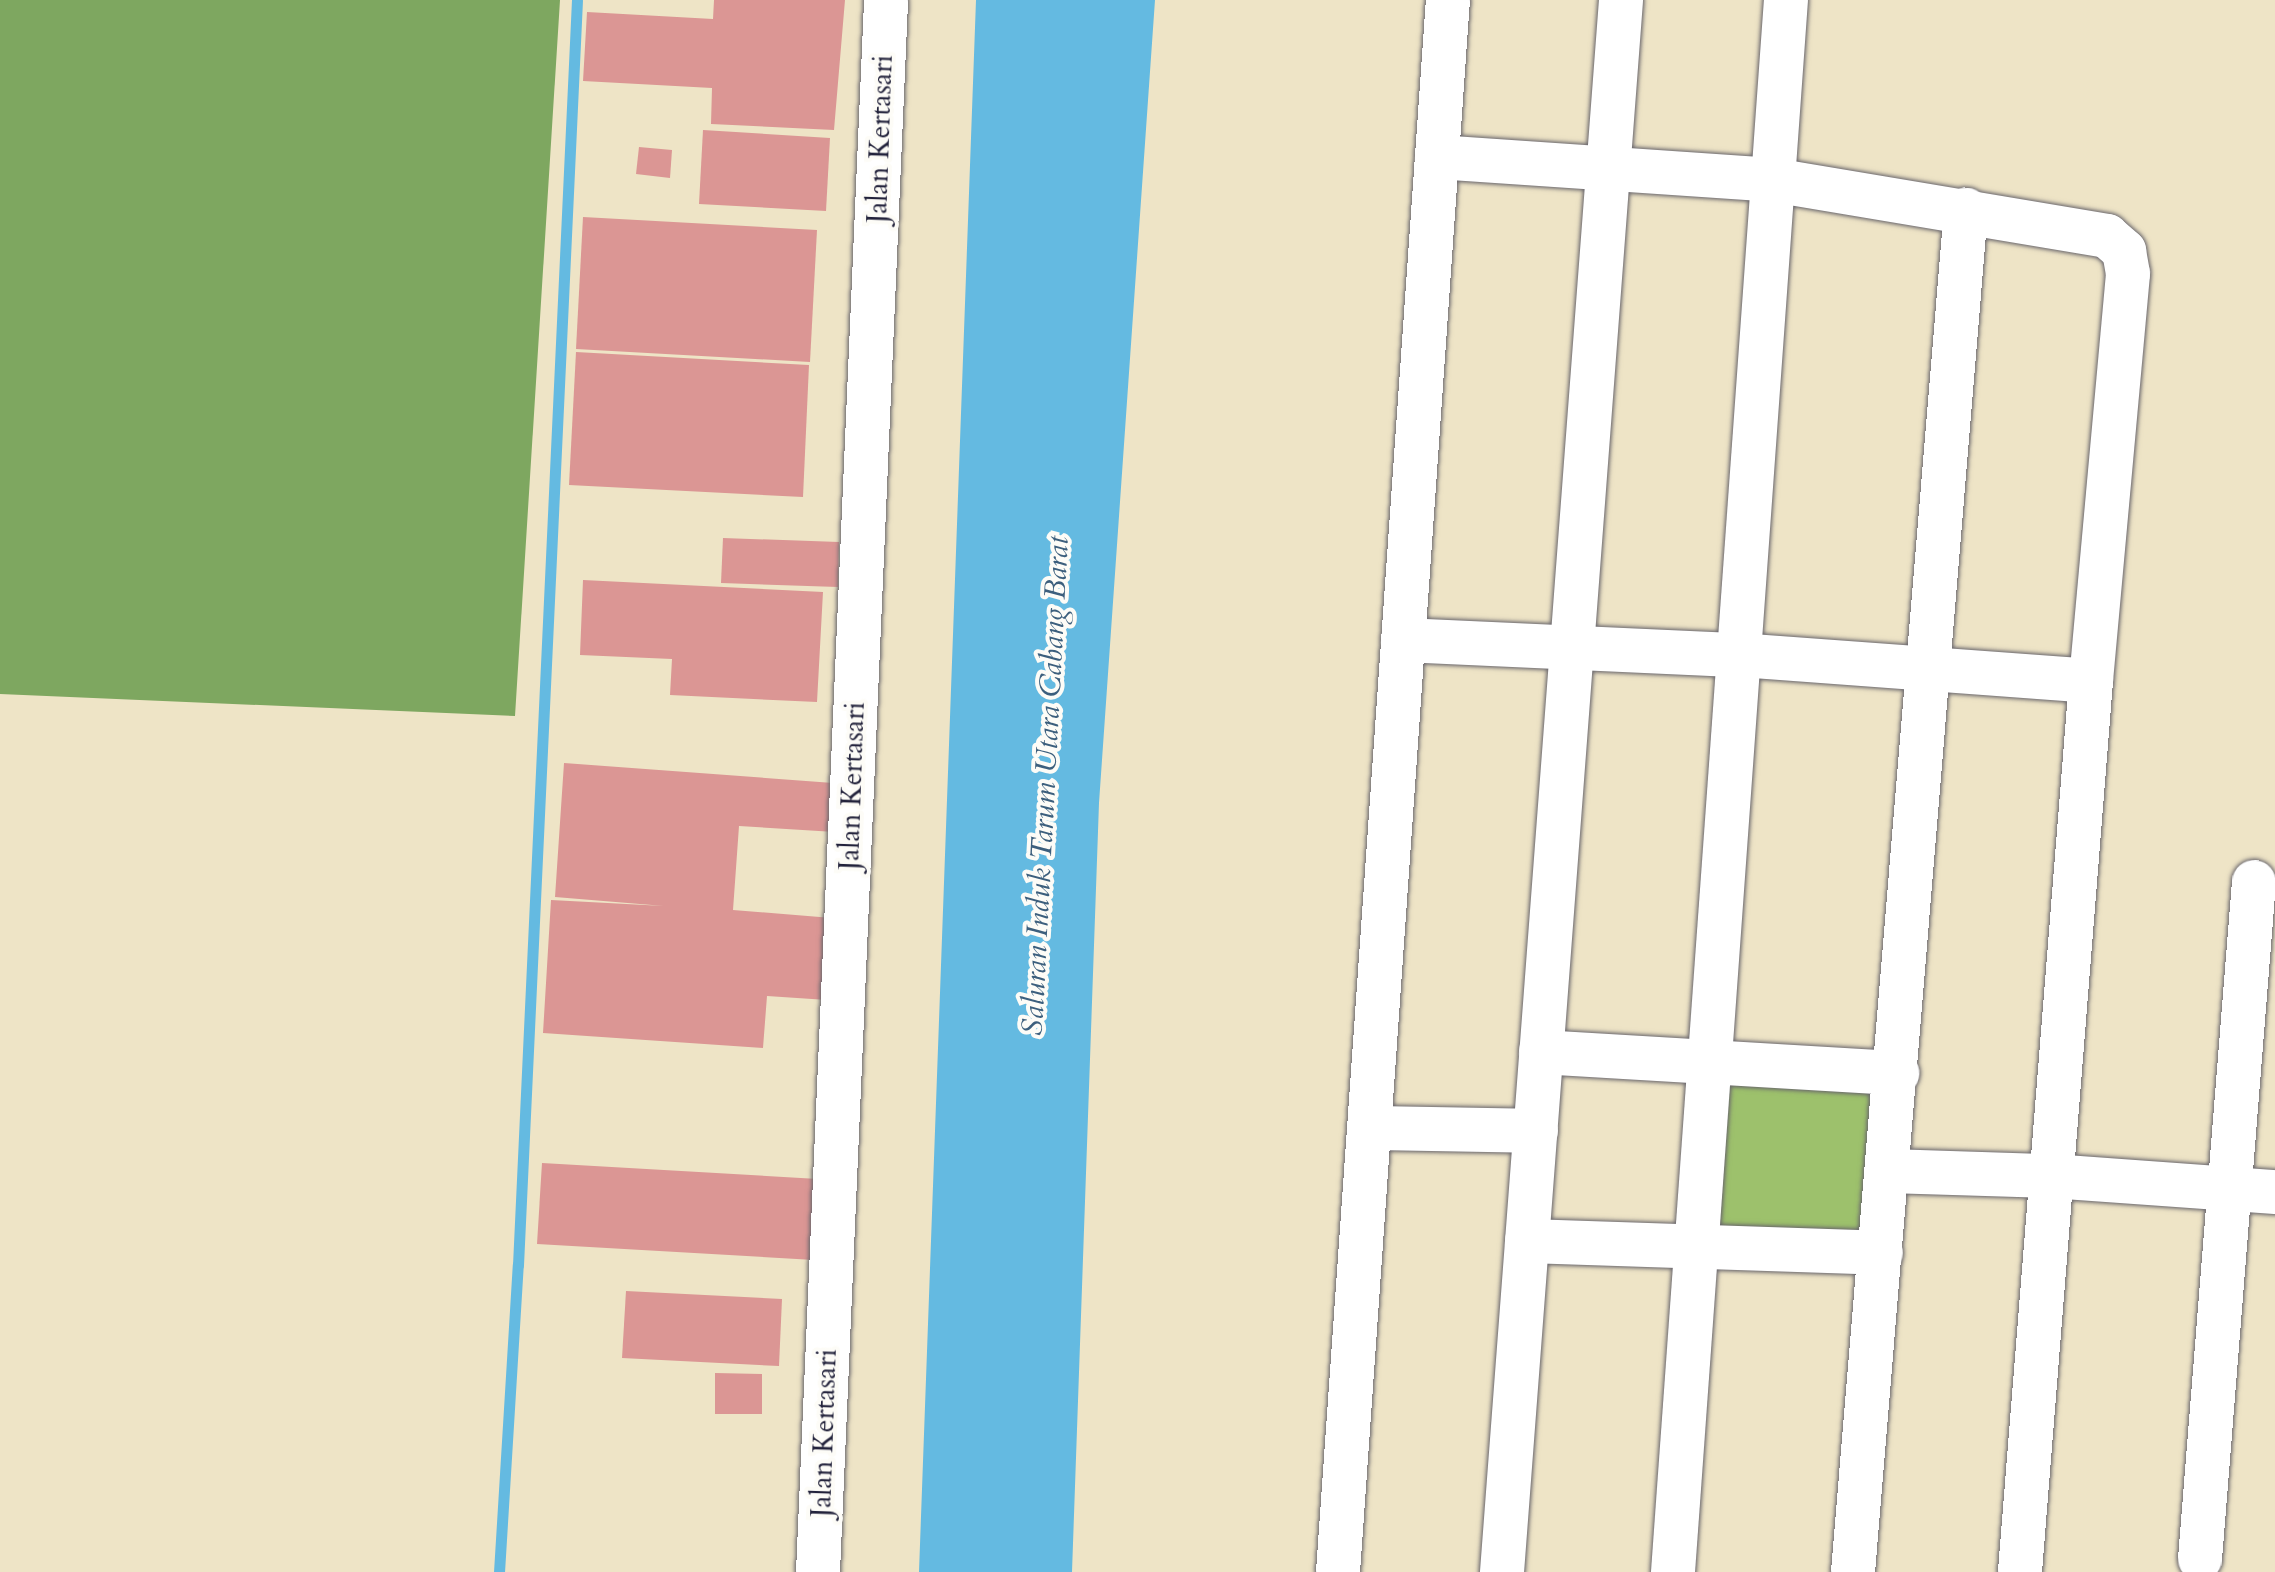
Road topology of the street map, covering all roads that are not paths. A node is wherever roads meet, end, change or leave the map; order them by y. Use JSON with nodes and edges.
{"nodes":[{"id":1,"x":886,"y":0,"type":"edge"},
{"id":2,"x":1448,"y":0,"type":"edge"},
{"id":3,"x":1621,"y":0,"type":"edge"},
{"id":4,"x":1786,"y":0,"type":"edge"},
{"id":5,"x":1437,"y":157,"type":"junction"},
{"id":6,"x":1608,"y":166,"type":"junction"},
{"id":7,"x":1773,"y":180,"type":"junction"},
{"id":8,"x":1966,"y":210,"type":"junction"},
{"id":9,"x":1403,"y":640,"type":"junction"},
{"id":10,"x":1572,"y":646,"type":"junction"},
{"id":11,"x":1739,"y":655,"type":"junction"},
{"id":12,"x":1928,"y":669,"type":"junction"},
{"id":13,"x":2091,"y":681,"type":"junction"},
{"id":14,"x":2254,"y":882,"type":"dead end"},
{"id":15,"x":1541,"y":1052,"type":"junction"},
{"id":16,"x":1709,"y":1063,"type":"junction"},
{"id":17,"x":1897,"y":1073,"type":"junction"},
{"id":18,"x":1369,"y":1128,"type":"junction"},
{"id":19,"x":1536,"y":1131,"type":"junction"},
{"id":20,"x":1888,"y":1171,"type":"junction"},
{"id":21,"x":2051,"y":1176,"type":"junction"},
{"id":22,"x":2228,"y":1188,"type":"junction"},
{"id":23,"x":2275,"y":1192,"type":"edge"},
{"id":24,"x":1527,"y":1241,"type":"junction"},
{"id":25,"x":1696,"y":1246,"type":"junction"},
{"id":26,"x":1881,"y":1253,"type":"junction"},
{"id":27,"x":2200,"y":1559,"type":"dead end"},
{"id":28,"x":818,"y":1572,"type":"edge"},
{"id":29,"x":1338,"y":1572,"type":"edge"},
{"id":30,"x":1502,"y":1572,"type":"edge"},
{"id":31,"x":1673,"y":1572,"type":"edge"},
{"id":32,"x":1853,"y":1572,"type":"edge"},
{"id":33,"x":2020,"y":1572,"type":"edge"}],
"edges":[{"from":1,"to":28,"type":"street","name":"Jalan Kertasari"},
{"from":2,"to":5,"type":"street"},
{"from":3,"to":6,"type":"street"},
{"from":4,"to":7,"type":"street"},
{"from":5,"to":6,"type":"street"},
{"from":5,"to":9,"type":"street"},
{"from":6,"to":7,"type":"street"},
{"from":6,"to":10,"type":"street"},
{"from":7,"to":8,"type":"street"},
{"from":7,"to":11,"type":"street"},
{"from":8,"to":12,"type":"street"},
{"from":8,"to":13,"type":"street"},
{"from":9,"to":10,"type":"street"},
{"from":9,"to":18,"type":"street"},
{"from":10,"to":11,"type":"street"},
{"from":10,"to":15,"type":"street"},
{"from":11,"to":12,"type":"street"},
{"from":11,"to":16,"type":"street"},
{"from":12,"to":13,"type":"street"},
{"from":12,"to":17,"type":"street"},
{"from":13,"to":21,"type":"street"},
{"from":14,"to":22,"type":"street"},
{"from":15,"to":16,"type":"street"},
{"from":15,"to":19,"type":"street"},
{"from":16,"to":17,"type":"street"},
{"from":16,"to":25,"type":"street"},
{"from":17,"to":20,"type":"street"},
{"from":18,"to":19,"type":"street"},
{"from":18,"to":29,"type":"street"},
{"from":19,"to":24,"type":"street"},
{"from":20,"to":21,"type":"street"},
{"from":20,"to":26,"type":"street"},
{"from":21,"to":22,"type":"street"},
{"from":21,"to":33,"type":"street"},
{"from":22,"to":23,"type":"street"},
{"from":22,"to":27,"type":"street"},
{"from":24,"to":25,"type":"street"},
{"from":24,"to":30,"type":"street"},
{"from":25,"to":26,"type":"street"},
{"from":25,"to":31,"type":"street"},
{"from":26,"to":32,"type":"street"}]}
